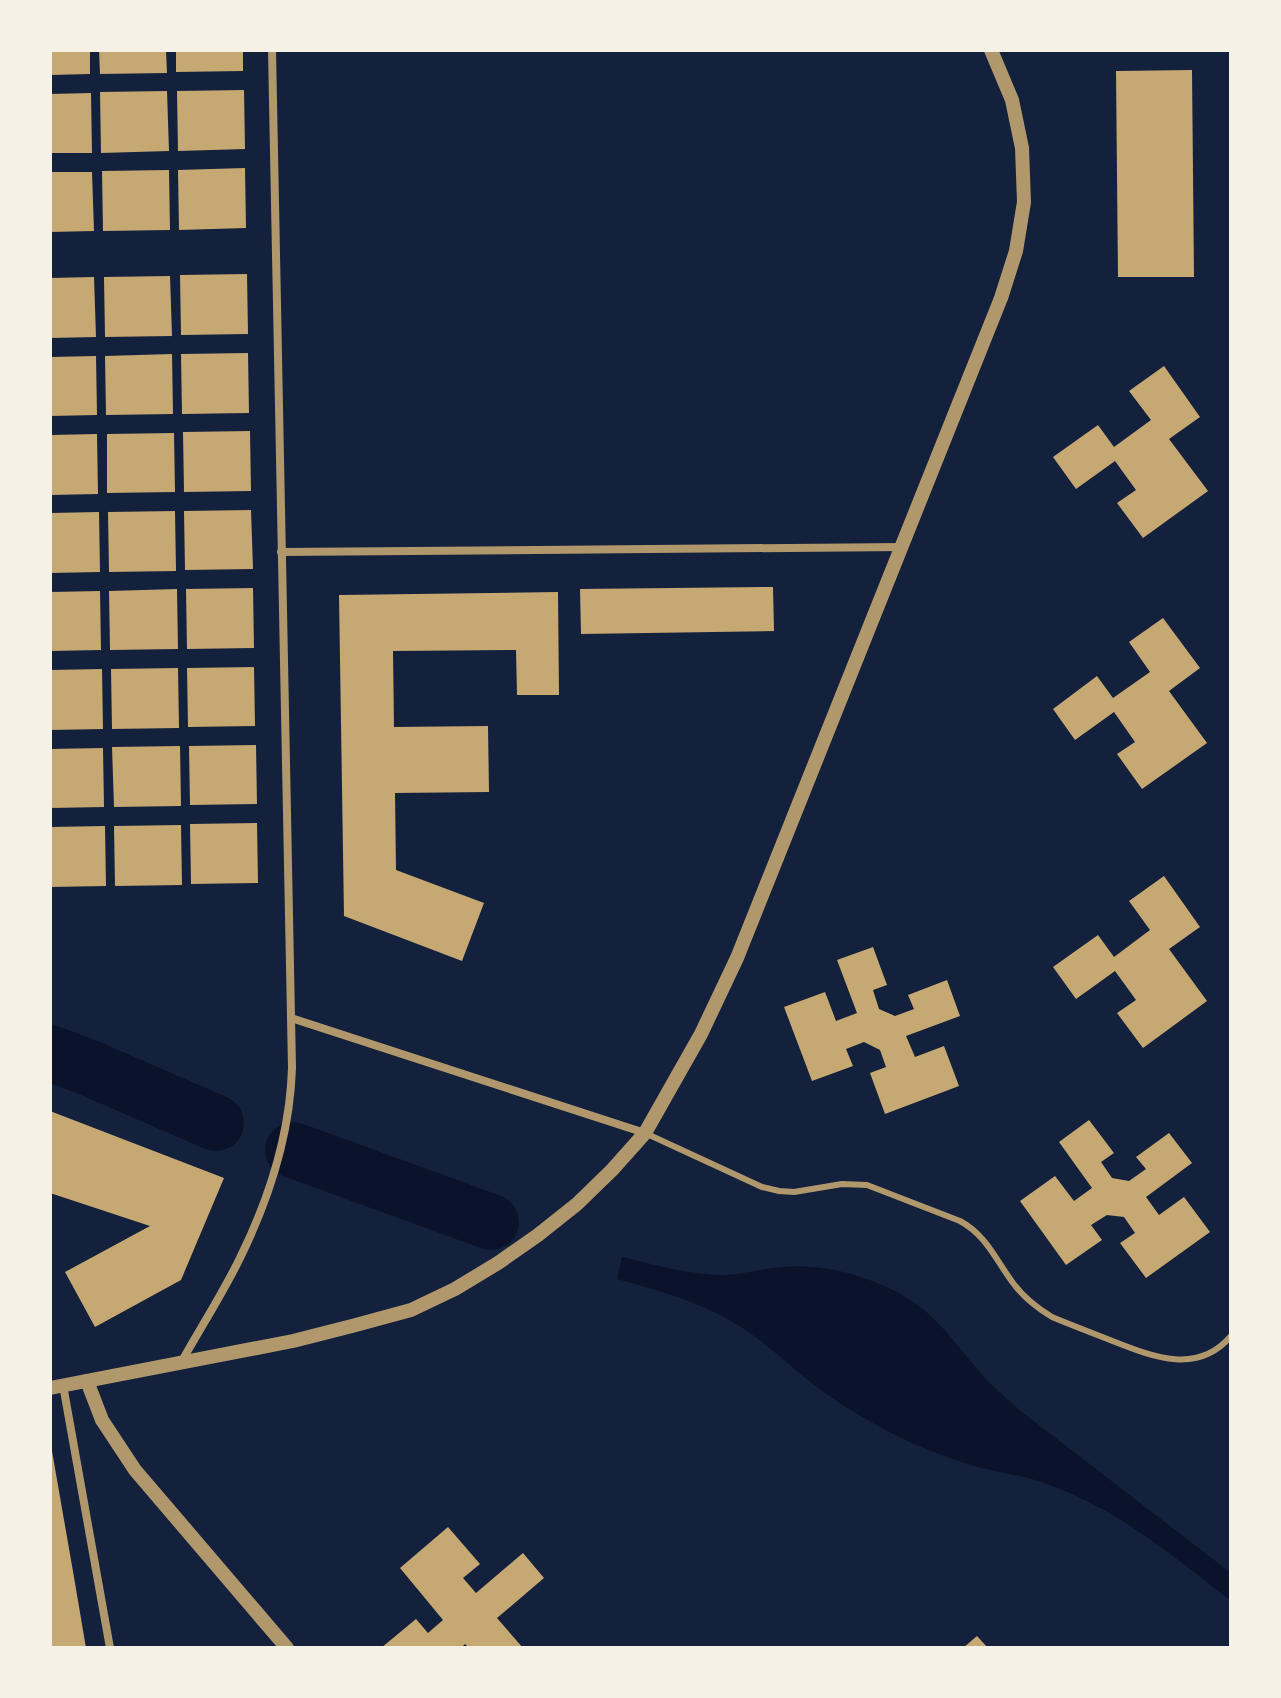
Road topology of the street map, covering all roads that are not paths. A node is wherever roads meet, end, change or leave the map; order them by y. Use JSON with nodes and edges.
{"nodes":[{"id":1,"x":272,"y":50,"type":"edge"},
{"id":2,"x":991,"y":50,"type":"edge"},
{"id":3,"x":903,"y":547,"type":"junction"},
{"id":4,"x":281,"y":552,"type":"junction"},
{"id":5,"x":291,"y":1018,"type":"junction"},
{"id":6,"x":645,"y":1133,"type":"junction"},
{"id":7,"x":1231,"y":1336,"type":"edge"},
{"id":8,"x":182,"y":1362,"type":"junction"},
{"id":9,"x":87,"y":1381,"type":"junction"},
{"id":10,"x":57,"y":1386,"type":"edge"},
{"id":11,"x":110,"y":1648,"type":"edge"},
{"id":12,"x":287,"y":1648,"type":"edge"}],
"edges":[{"from":1,"to":4,"type":"street"},
{"from":2,"to":3,"type":"street"},
{"from":3,"to":4,"type":"street"},
{"from":3,"to":6,"type":"street"},
{"from":4,"to":5,"type":"street"},
{"from":5,"to":6,"type":"street"},
{"from":5,"to":8,"type":"street"},
{"from":6,"to":7,"type":"lane"},
{"from":6,"to":8,"type":"street"},
{"from":8,"to":9,"type":"street"},
{"from":9,"to":10,"type":"street"},
{"from":9,"to":12,"type":"street"},
{"from":10,"to":11,"type":"street"}]}
